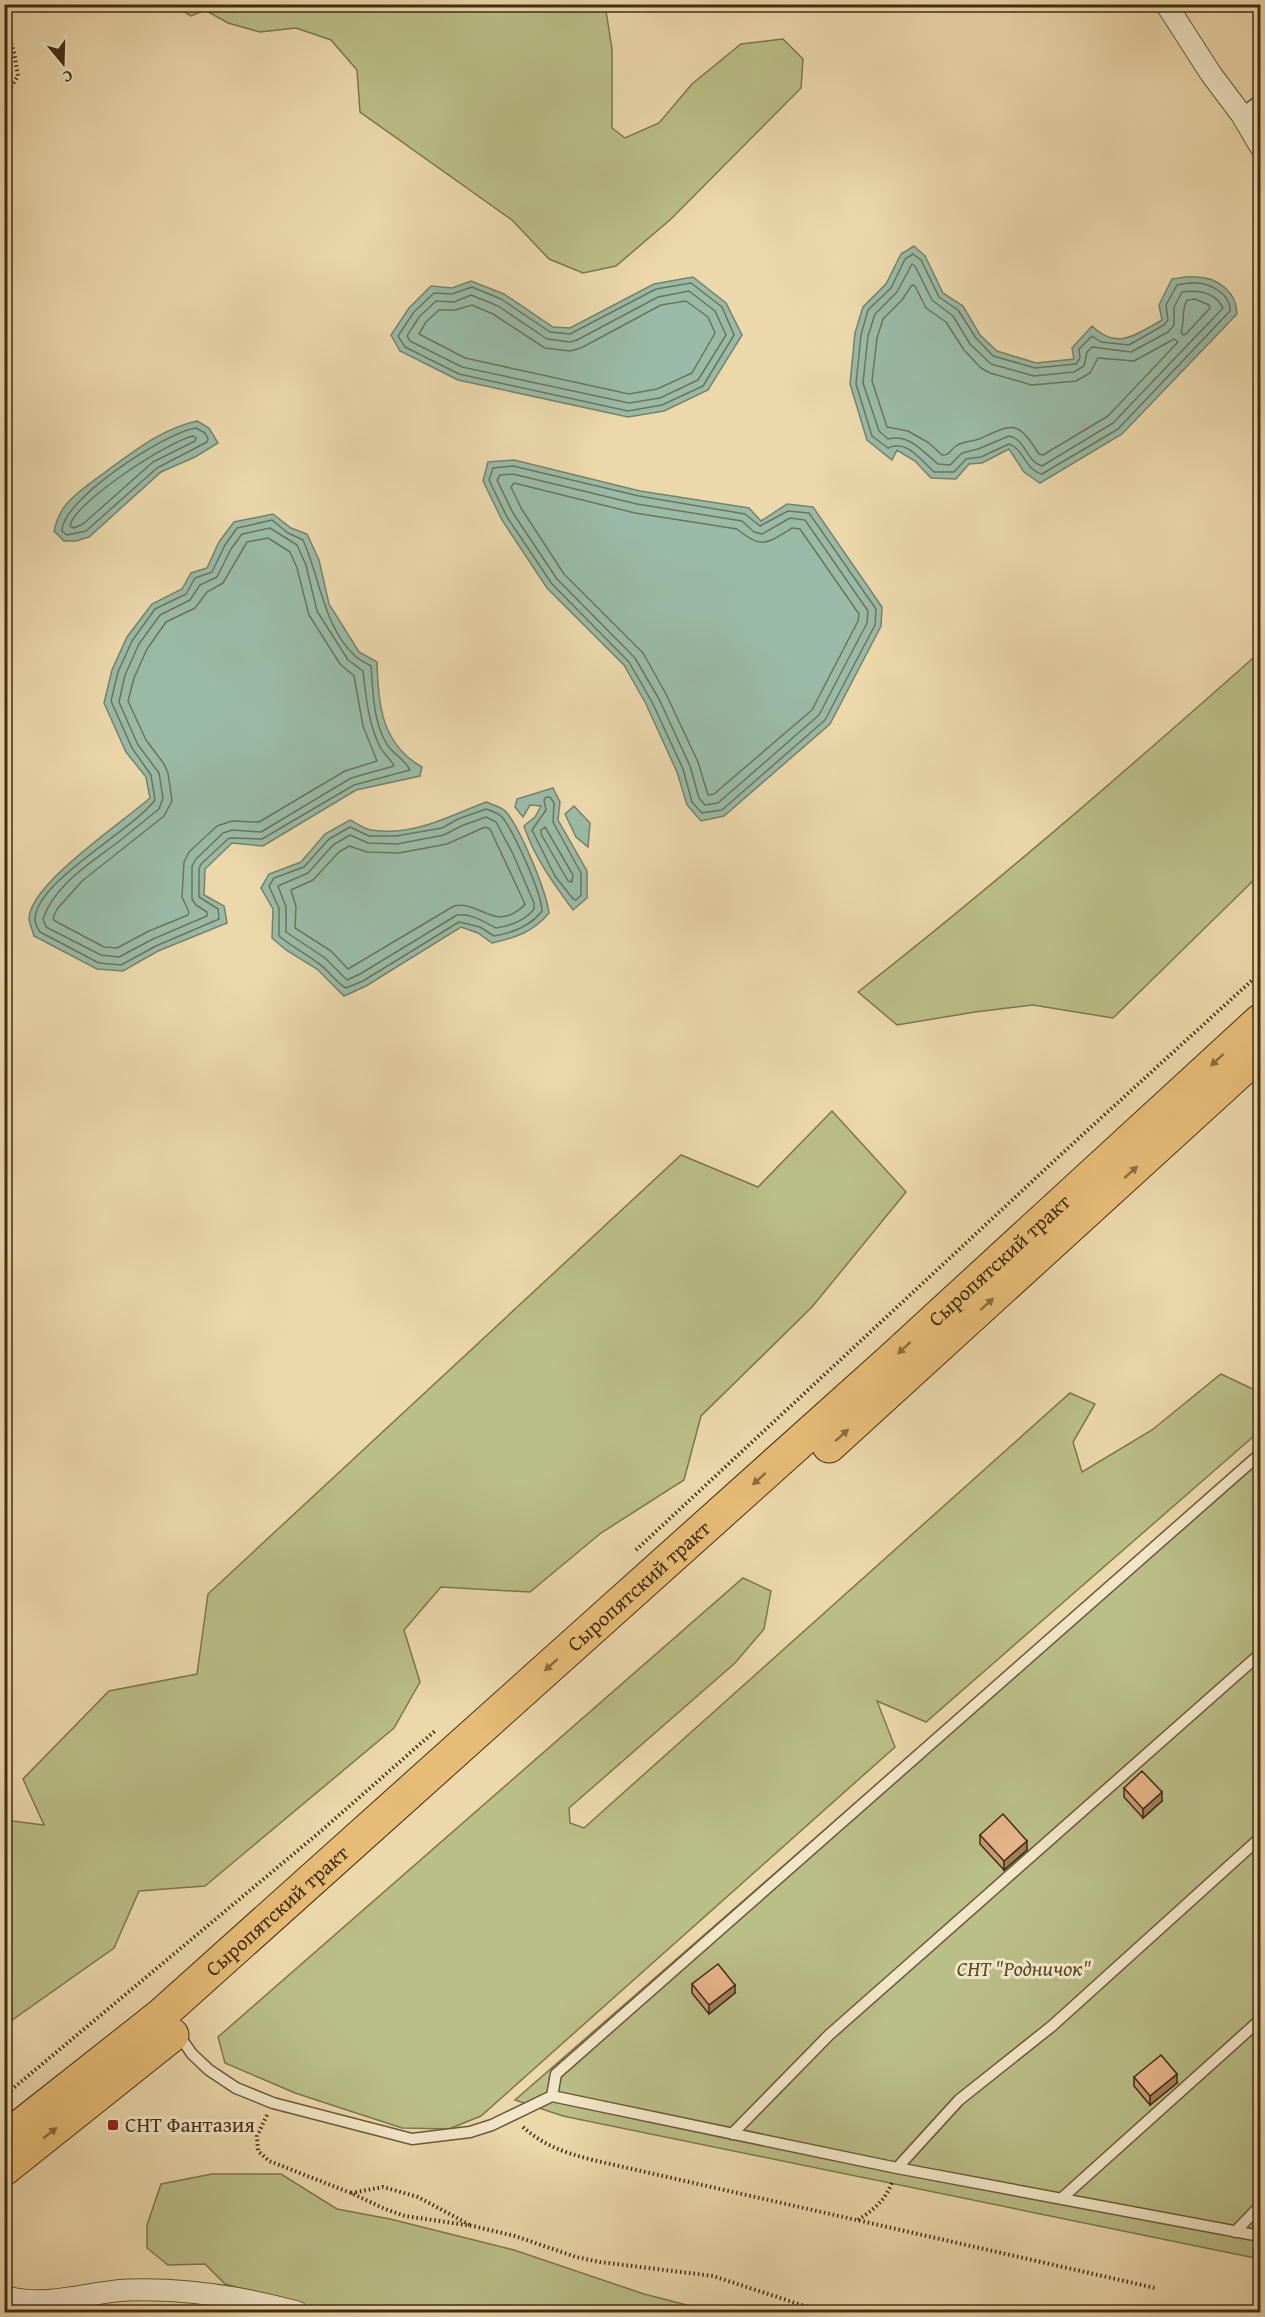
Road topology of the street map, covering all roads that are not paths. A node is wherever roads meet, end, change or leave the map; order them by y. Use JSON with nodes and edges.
{"nodes":[{"id":1,"x":1166,"y":4,"type":"edge"},
{"id":2,"x":1260,"y":100,"type":"edge"},
{"id":3,"x":1241,"y":114,"type":"junction"},
{"id":4,"x":1260,"y":146,"type":"edge"},
{"id":5,"x":1260,"y":1021,"type":"edge"},
{"id":6,"x":1260,"y":1053,"type":"edge"},
{"id":7,"x":1260,"y":1454,"type":"edge"},
{"id":8,"x":1260,"y":1654,"type":"edge"},
{"id":9,"x":1260,"y":1838,"type":"edge"},
{"id":10,"x":1260,"y":2020,"type":"edge"},
{"id":11,"x":176,"y":2032,"type":"junction"},
{"id":12,"x":552,"y":2096,"type":"junction"},
{"id":13,"x":732,"y":2134,"type":"junction"},
{"id":14,"x":4,"y":2139,"type":"edge"},
{"id":15,"x":897,"y":2168,"type":"junction"},
{"id":16,"x":4,"y":2169,"type":"edge"},
{"id":17,"x":1062,"y":2198,"type":"junction"},
{"id":18,"x":1260,"y":2206,"type":"edge"},
{"id":19,"x":1235,"y":2232,"type":"junction"},
{"id":20,"x":1260,"y":2236,"type":"edge"},
{"id":21,"x":4,"y":2296,"type":"edge"},
{"id":22,"x":18,"y":2313,"type":"edge"},
{"id":23,"x":297,"y":2313,"type":"edge"}],
"edges":[{"from":1,"to":3,"type":"street"},
{"from":2,"to":3,"type":"lane"},
{"from":3,"to":4,"type":"street"},
{"from":5,"to":14,"type":"main road","name":"Сыропятский тракт","one_way":true},
{"from":11,"to":6,"type":"main road","name":"Сыропятский тракт","one_way":true},
{"from":7,"to":12,"type":"lane"},
{"from":8,"to":13,"type":"lane"},
{"from":9,"to":15,"type":"lane"},
{"from":10,"to":17,"type":"lane"},
{"from":11,"to":12,"type":"lane"},
{"from":16,"to":11,"type":"main road","name":"Сыропятский тракт","one_way":true},
{"from":12,"to":13,"type":"lane"},
{"from":13,"to":15,"type":"lane"},
{"from":15,"to":17,"type":"lane"},
{"from":17,"to":19,"type":"lane"},
{"from":18,"to":19,"type":"lane"},
{"from":19,"to":20,"type":"lane"},
{"from":21,"to":22,"type":"lane"},
{"from":21,"to":23,"type":"street"}]}
